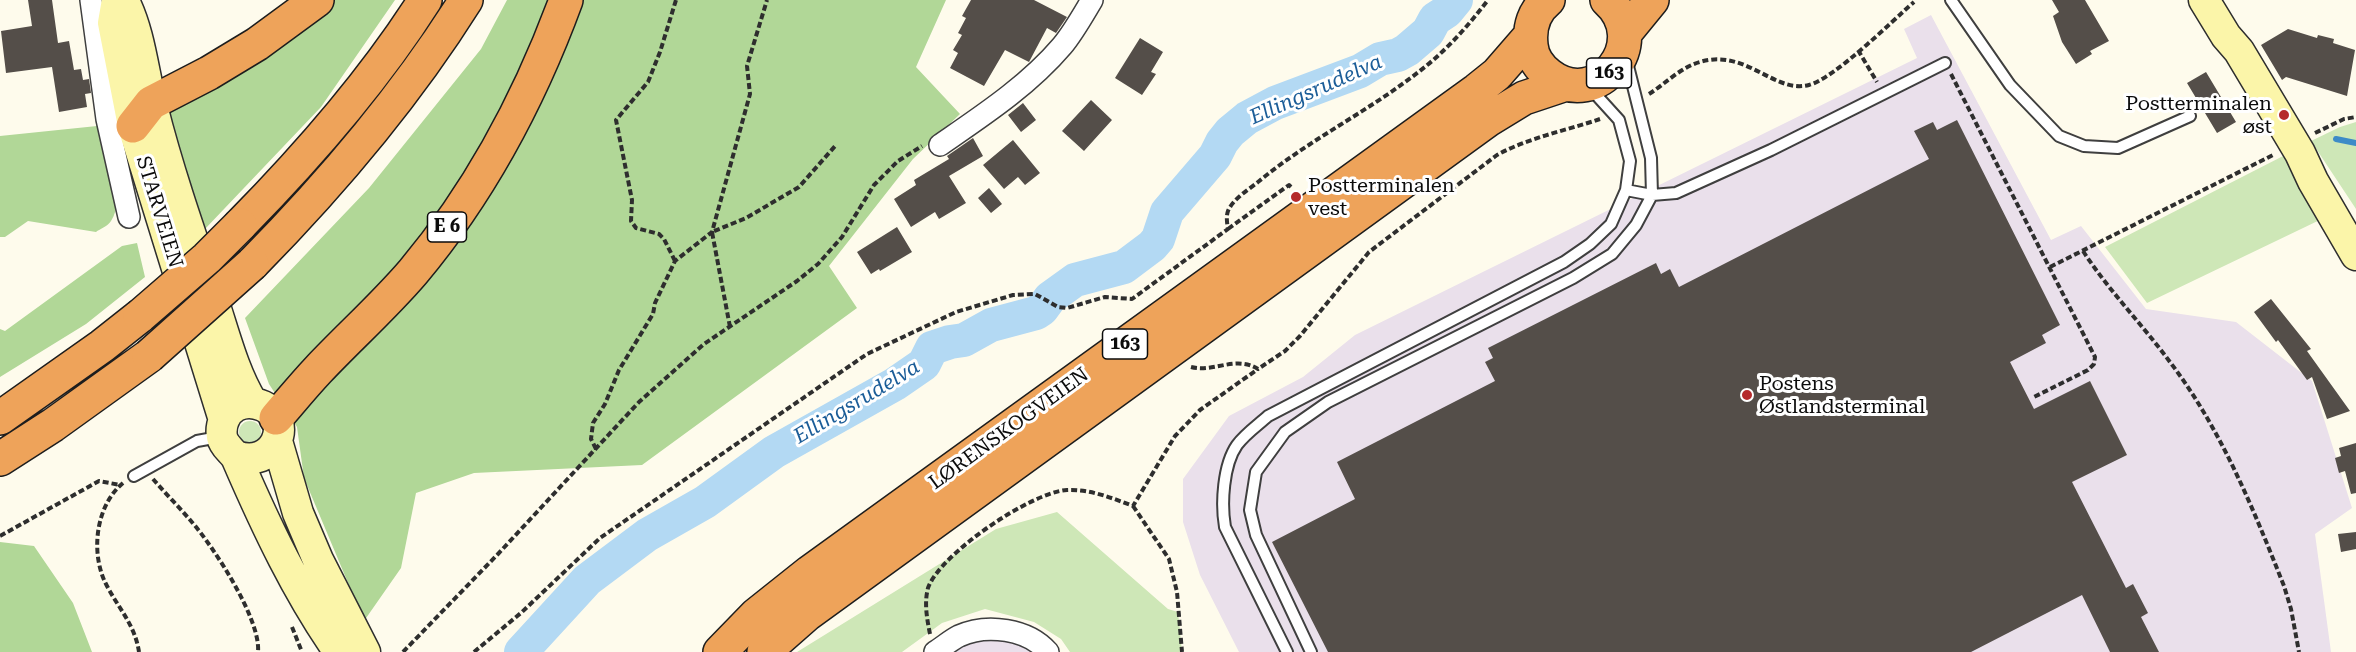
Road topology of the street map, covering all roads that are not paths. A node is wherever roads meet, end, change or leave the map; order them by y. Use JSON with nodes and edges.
{"nodes":[{"id":1,"x":91,"y":0,"type":"edge"},
{"id":2,"x":117,"y":0,"type":"edge"},
{"id":3,"x":123,"y":0,"type":"edge"},
{"id":4,"x":318,"y":0,"type":"edge"},
{"id":5,"x":425,"y":0,"type":"edge"},
{"id":6,"x":466,"y":0,"type":"edge"},
{"id":7,"x":566,"y":0,"type":"edge"},
{"id":8,"x":1092,"y":0,"type":"edge"},
{"id":9,"x":1548,"y":0,"type":"edge"},
{"id":10,"x":1607,"y":0,"type":"edge"},
{"id":11,"x":1652,"y":0,"type":"edge"},
{"id":12,"x":1951,"y":0,"type":"edge"},
{"id":13,"x":2204,"y":0,"type":"edge"},
{"id":14,"x":1530,"y":36,"type":"junction"},
{"id":15,"x":1624,"y":41,"type":"junction"},
{"id":16,"x":1945,"y":63,"type":"road end"},
{"id":17,"x":1577,"y":84,"type":"junction"},
{"id":18,"x":142,"y":114,"type":"junction"},
{"id":19,"x":2190,"y":116,"type":"dead end"},
{"id":20,"x":940,"y":145,"type":"road end"},
{"id":21,"x":1626,"y":190,"type":"junction"},
{"id":22,"x":1652,"y":195,"type":"junction"},
{"id":23,"x":129,"y":217,"type":"dead end"},
{"id":24,"x":2356,"y":255,"type":"edge"},
{"id":25,"x":0,"y":418,"type":"edge"},
{"id":26,"x":268,"y":421,"type":"junction"},
{"id":27,"x":227,"y":437,"type":"junction"},
{"id":28,"x":0,"y":459,"type":"edge"},
{"id":29,"x":134,"y":476,"type":"road end"},
{"id":30,"x":933,"y":647,"type":"edge"},
{"id":31,"x":339,"y":652,"type":"edge"},
{"id":32,"x":365,"y":652,"type":"edge"},
{"id":33,"x":720,"y":652,"type":"edge"},
{"id":34,"x":764,"y":652,"type":"edge"},
{"id":35,"x":1048,"y":652,"type":"edge"},
{"id":36,"x":1287,"y":652,"type":"edge"},
{"id":37,"x":1311,"y":652,"type":"edge"}],
"edges":[{"from":1,"to":23,"type":"street"},
{"from":2,"to":18,"type":"street","name":"STARVEIEN"},
{"from":3,"to":18,"type":"street","name":"STARVEIEN"},
{"from":4,"to":18,"type":"highway"},
{"from":5,"to":25,"type":"highway","bridge":true},
{"from":6,"to":28,"type":"highway","bridge":true},
{"from":7,"to":26,"type":"highway","number":"E 6"},
{"from":8,"to":20,"type":"street"},
{"from":9,"to":14,"type":"highway","number":"163"},
{"from":10,"to":15,"type":"highway","number":"163"},
{"from":11,"to":15,"type":"highway","number":"163"},
{"from":12,"to":19,"type":"lane"},
{"from":13,"to":24,"type":"street"},
{"from":14,"to":17,"type":"highway","number":"163"},
{"from":14,"to":33,"type":"highway","name":"LØRENSKOGVEIEN","number":"163"},
{"from":15,"to":17,"type":"highway","number":"163"},
{"from":15,"to":22,"type":"lane"},
{"from":16,"to":22,"type":"lane"},
{"from":17,"to":21,"type":"lane"},
{"from":17,"to":34,"type":"highway","name":"LØRENSKOGVEIEN","number":"163"},
{"from":18,"to":26,"type":"street","name":"STARVEIEN"},
{"from":18,"to":27,"type":"street","name":"STARVEIEN"},
{"from":21,"to":22,"type":"lane"},
{"from":21,"to":36,"type":"lane"},
{"from":22,"to":37,"type":"lane"},
{"from":26,"to":27,"type":"street"},
{"from":26,"to":27,"type":"street"},
{"from":26,"to":32,"type":"street","name":"STARVEIEN"},
{"from":27,"to":29,"type":"lane"},
{"from":27,"to":31,"type":"street","name":"STARVEIEN"},
{"from":30,"to":35,"type":"street"}]}
